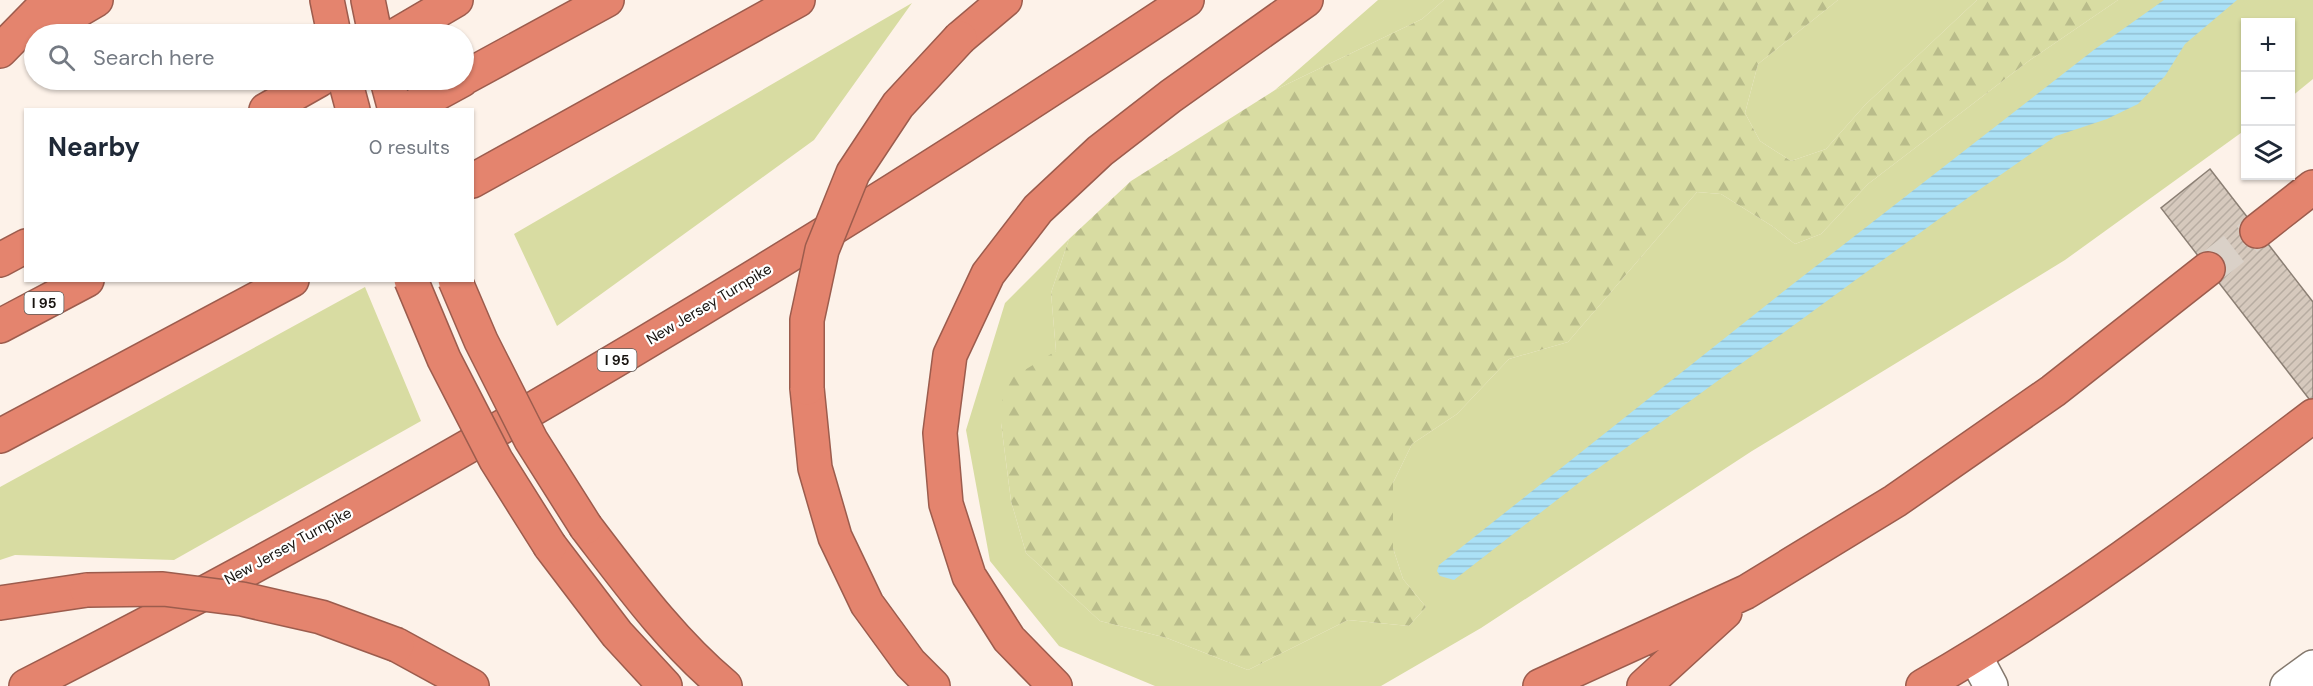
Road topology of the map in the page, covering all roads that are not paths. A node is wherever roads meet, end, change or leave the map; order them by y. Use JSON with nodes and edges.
{"nodes":[{"id":1,"x":51,"y":0,"type":"edge"},
{"id":2,"x":96,"y":0,"type":"edge"},
{"id":3,"x":327,"y":0,"type":"edge"},
{"id":4,"x":368,"y":0,"type":"edge"},
{"id":5,"x":456,"y":0,"type":"edge"},
{"id":6,"x":607,"y":0,"type":"edge"},
{"id":7,"x":798,"y":0,"type":"edge"},
{"id":8,"x":1005,"y":0,"type":"edge"},
{"id":9,"x":1187,"y":0,"type":"edge"},
{"id":10,"x":1306,"y":0,"type":"edge"},
{"id":11,"x":27,"y":24,"type":"edge"},
{"id":12,"x":55,"y":24,"type":"edge"},
{"id":13,"x":332,"y":24,"type":"edge"},
{"id":14,"x":373,"y":24,"type":"edge"},
{"id":15,"x":415,"y":24,"type":"edge"},
{"id":16,"x":24,"y":27,"type":"edge"},
{"id":17,"x":24,"y":42,"type":"edge"},
{"id":18,"x":0,"y":51,"type":"edge"},
{"id":19,"x":0,"y":57,"type":"edge"},
{"id":20,"x":474,"y":73,"type":"edge"},
{"id":21,"x":301,"y":90,"type":"edge"},
{"id":22,"x":348,"y":90,"type":"edge"},
{"id":23,"x":390,"y":90,"type":"edge"},
{"id":24,"x":443,"y":90,"type":"edge"},
{"id":25,"x":270,"y":108,"type":"edge"},
{"id":26,"x":352,"y":108,"type":"edge"},
{"id":27,"x":394,"y":108,"type":"edge"},
{"id":28,"x":411,"y":108,"type":"edge"},
{"id":29,"x":474,"y":180,"type":"edge"},
{"id":30,"x":2313,"y":187,"type":"edge"},
{"id":31,"x":2257,"y":231,"type":"tunnel mouth"},
{"id":32,"x":24,"y":247,"type":"edge"},
{"id":33,"x":0,"y":260,"type":"edge"},
{"id":34,"x":2208,"y":269,"type":"tunnel mouth"},
{"id":35,"x":83,"y":282,"type":"edge"},
{"id":36,"x":288,"y":282,"type":"edge"},
{"id":37,"x":412,"y":282,"type":"edge"},
{"id":38,"x":456,"y":282,"type":"edge"},
{"id":39,"x":0,"y":326,"type":"edge"},
{"id":40,"x":2313,"y":417,"type":"edge"},
{"id":41,"x":0,"y":436,"type":"edge"},
{"id":42,"x":1746,"y":592,"type":"junction"},
{"id":43,"x":0,"y":603,"type":"edge"},
{"id":44,"x":1975,"y":656,"type":"junction"},
{"id":45,"x":2313,"y":667,"type":"edge"},
{"id":46,"x":26,"y":686,"type":"edge"},
{"id":47,"x":472,"y":686,"type":"edge"},
{"id":48,"x":665,"y":686,"type":"edge"},
{"id":49,"x":725,"y":686,"type":"edge"},
{"id":50,"x":933,"y":686,"type":"edge"},
{"id":51,"x":1055,"y":686,"type":"edge"},
{"id":52,"x":1540,"y":686,"type":"edge"},
{"id":53,"x":1644,"y":686,"type":"edge"},
{"id":54,"x":1923,"y":686,"type":"edge"},
{"id":55,"x":1991,"y":686,"type":"edge"},
{"id":56,"x":2287,"y":686,"type":"edge"}],
"edges":[{"from":1,"to":11,"type":"highway"},
{"from":2,"to":12,"type":"highway"},
{"from":3,"to":13,"type":"highway"},
{"from":4,"to":14,"type":"highway"},
{"from":5,"to":15,"type":"highway"},
{"from":6,"to":20,"type":"highway"},
{"from":7,"to":29,"type":"highway"},
{"from":8,"to":50,"type":"highway","bridge":true},
{"from":9,"to":46,"type":"highway","name":"New Jersey Turnpike","number":"I 95"},
{"from":10,"to":51,"type":"highway"},
{"from":16,"to":18,"type":"highway"},
{"from":17,"to":19,"type":"highway"},
{"from":21,"to":25,"type":"highway"},
{"from":22,"to":26,"type":"highway"},
{"from":23,"to":27,"type":"highway"},
{"from":24,"to":28,"type":"highway"},
{"from":30,"to":31,"type":"highway"},
{"from":32,"to":33,"type":"highway"},
{"from":34,"to":42,"type":"highway"},
{"from":35,"to":39,"type":"highway","number":"I 95"},
{"from":36,"to":41,"type":"highway"},
{"from":37,"to":48,"type":"highway","bridge":true},
{"from":38,"to":49,"type":"highway","bridge":true},
{"from":40,"to":44,"type":"highway"},
{"from":42,"to":52,"type":"highway"},
{"from":42,"to":53,"type":"highway"},
{"from":43,"to":47,"type":"highway","bridge":true},
{"from":44,"to":54,"type":"highway"},
{"from":44,"to":55,"type":"lane"},
{"from":45,"to":56,"type":"lane"}]}
